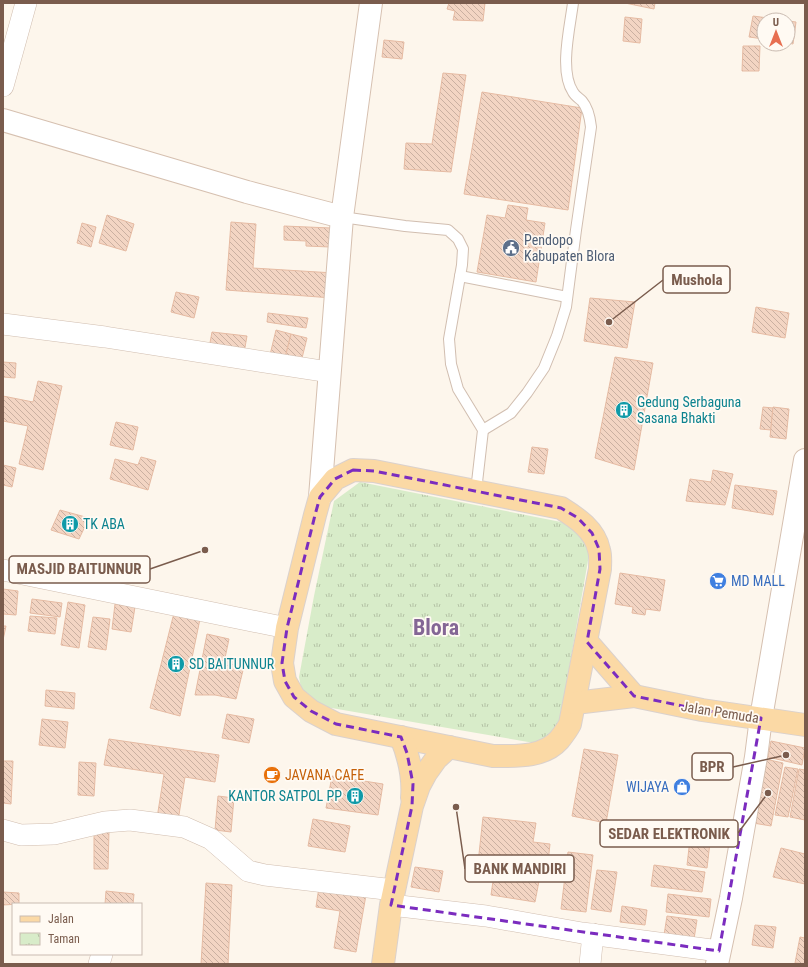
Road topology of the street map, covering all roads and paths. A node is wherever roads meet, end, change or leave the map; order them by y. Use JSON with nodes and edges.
{"nodes":[{"id":1,"x":26,"y":3,"type":"edge"},
{"id":2,"x":371,"y":3,"type":"edge"},
{"id":3,"x":573,"y":3,"type":"edge"},
{"id":4,"x":3,"y":86,"type":"edge"},
{"id":5,"x":3,"y":120,"type":"edge"},
{"id":6,"x":342,"y":217,"type":"junction"},
{"id":7,"x":460,"y":276,"type":"junction"},
{"id":8,"x":567,"y":297,"type":"junction"},
{"id":9,"x":3,"y":324,"type":"edge"},
{"id":10,"x":329,"y":372,"type":"junction"},
{"id":11,"x":483,"y":430,"type":"junction"},
{"id":12,"x":805,"y":460,"type":"edge"},
{"id":13,"x":476,"y":491,"type":"junction"},
{"id":14,"x":320,"y":497,"type":"junction"},
{"id":15,"x":802,"y":500,"type":"edge"},
{"id":16,"x":3,"y":570,"type":"edge"},
{"id":17,"x":287,"y":628,"type":"junction"},
{"id":18,"x":587,"y":642,"type":"junction"},
{"id":19,"x":634,"y":696,"type":"junction"},
{"id":20,"x":574,"y":703,"type":"junction"},
{"id":21,"x":762,"y":718,"type":"junction"},
{"id":22,"x":805,"y":725,"type":"edge"},
{"id":23,"x":401,"y":737,"type":"junction"},
{"id":24,"x":449,"y":747,"type":"junction"},
{"id":25,"x":412,"y":806,"type":"junction"},
{"id":26,"x":3,"y":830,"type":"edge"},
{"id":27,"x":392,"y":897,"type":"junction"},
{"id":28,"x":593,"y":934,"type":"junction"},
{"id":29,"x":718,"y":957,"type":"edge"},
{"id":30,"x":383,"y":964,"type":"edge"},
{"id":31,"x":590,"y":964,"type":"edge"}],
"edges":[{"from":1,"to":4,"type":"street"},
{"from":2,"to":6,"type":"main road"},
{"from":3,"to":8,"type":"lane"},
{"from":5,"to":6,"type":"main road"},
{"from":6,"to":7,"type":"lane"},
{"from":6,"to":10,"type":"main road"},
{"from":7,"to":8,"type":"lane"},
{"from":7,"to":11,"type":"lane"},
{"from":8,"to":11,"type":"lane"},
{"from":9,"to":10,"type":"street"},
{"from":10,"to":14,"type":"main road"},
{"from":11,"to":13,"type":"lane"},
{"from":12,"to":15,"type":"main road"},
{"from":13,"to":14,"type":"main road"},
{"from":13,"to":18,"type":"main road"},
{"from":14,"to":17,"type":"main road"},
{"from":15,"to":21,"type":"main road"},
{"from":16,"to":17,"type":"street"},
{"from":17,"to":23,"type":"main road"},
{"from":18,"to":19,"type":"main road"},
{"from":18,"to":20,"type":"main road"},
{"from":19,"to":20,"type":"main road","name":"Jalan Pemuda"},
{"from":19,"to":21,"type":"main road","name":"Jalan Pemuda"},
{"from":20,"to":24,"type":"main road"},
{"from":21,"to":22,"type":"main road","name":"Jalan Pemuda"},
{"from":21,"to":29,"type":"main road"},
{"from":23,"to":24,"type":"main road"},
{"from":23,"to":25,"type":"main road"},
{"from":24,"to":25,"type":"main road"},
{"from":25,"to":27,"type":"main road"},
{"from":26,"to":27,"type":"street"},
{"from":27,"to":28,"type":"street"},
{"from":27,"to":30,"type":"main road"},
{"from":28,"to":29,"type":"street"},
{"from":28,"to":31,"type":"street"}]}
